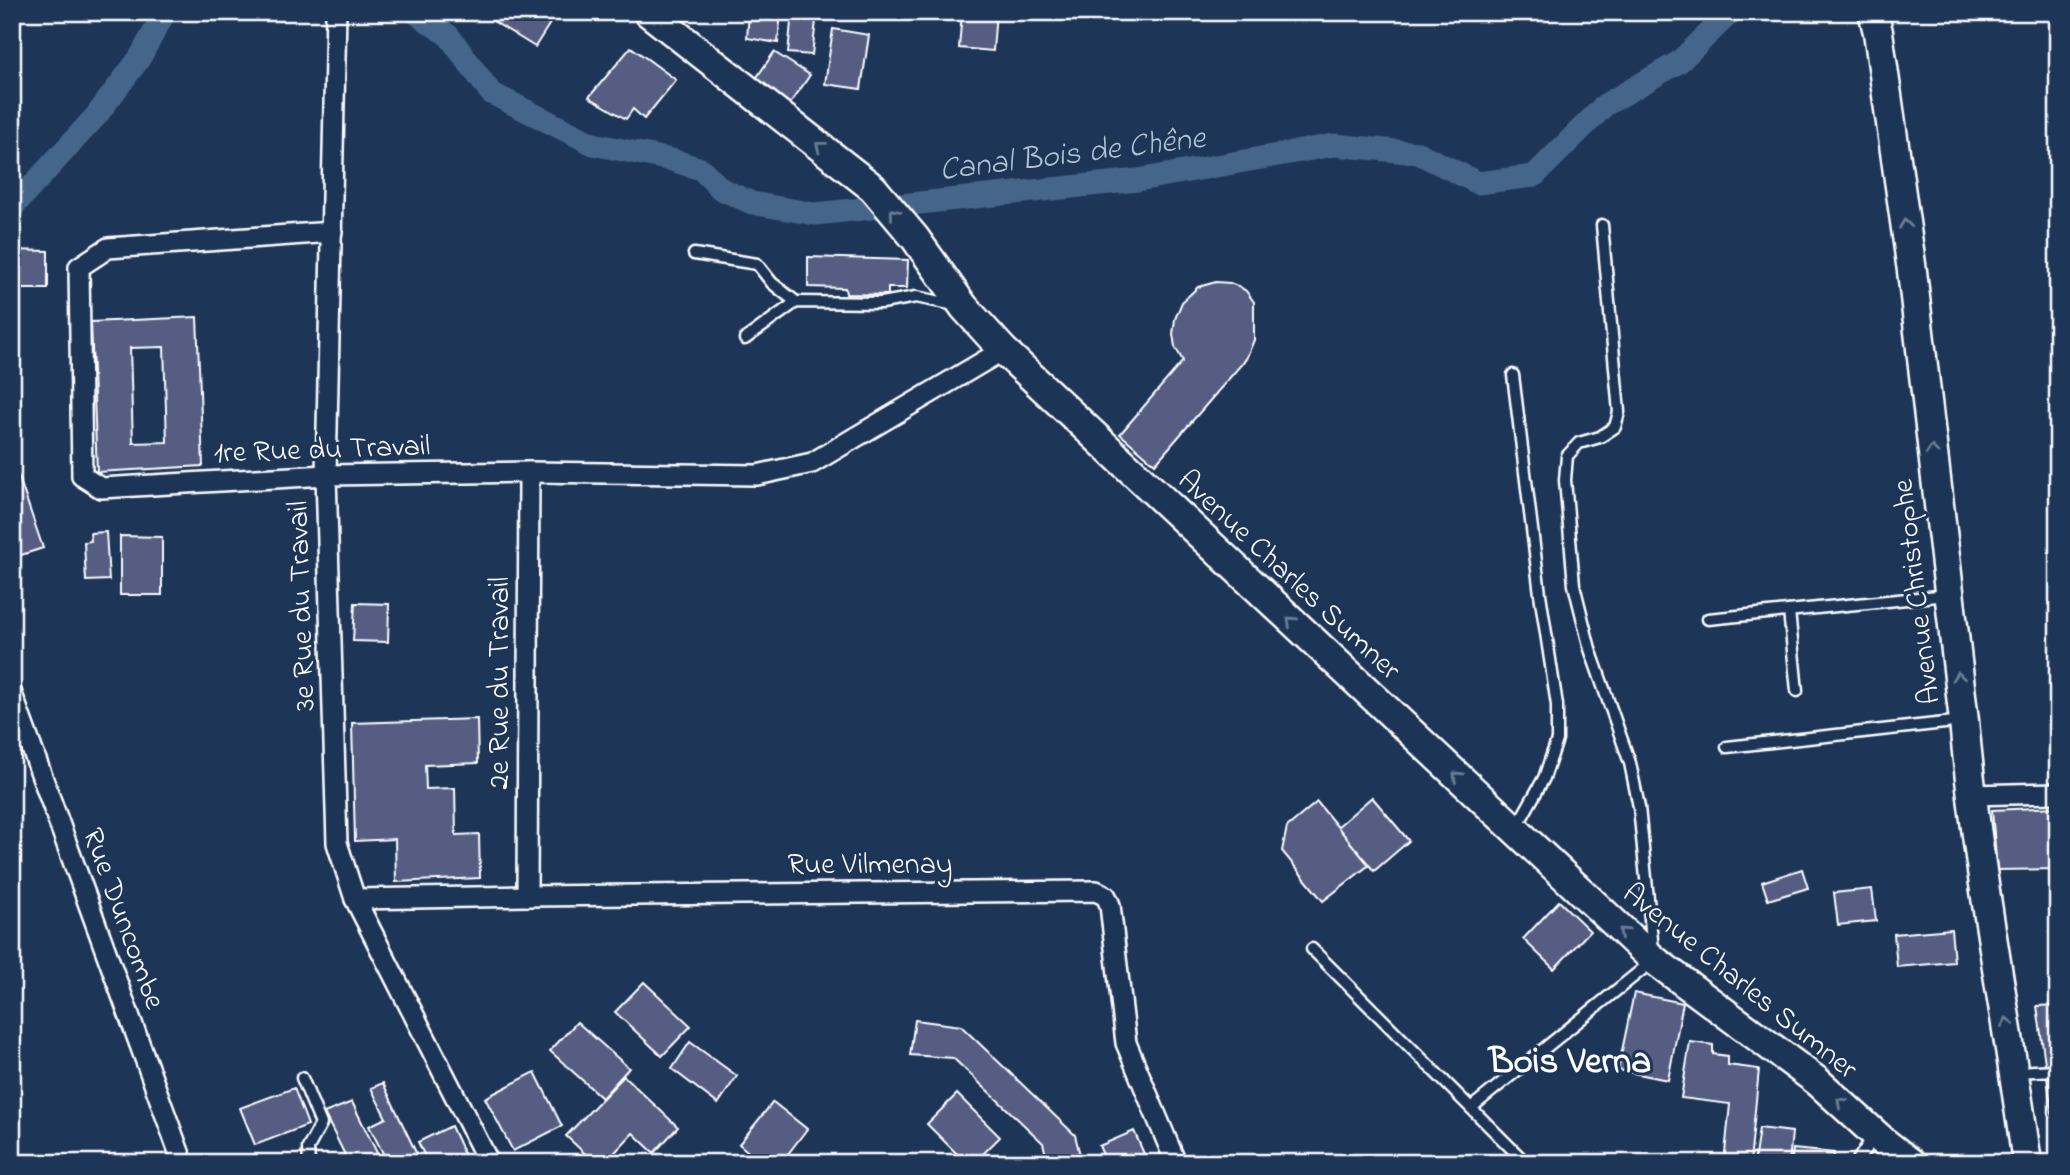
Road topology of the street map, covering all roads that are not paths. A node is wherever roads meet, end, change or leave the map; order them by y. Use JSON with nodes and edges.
{"nodes":[{"id":1,"x":336,"y":12,"type":"edge"},
{"id":2,"x":648,"y":12,"type":"edge"},
{"id":3,"x":1873,"y":12,"type":"edge"},
{"id":4,"x":1602,"y":225,"type":"dead end"},
{"id":5,"x":331,"y":232,"type":"junction"},
{"id":6,"x":694,"y":254,"type":"dead end"},
{"id":7,"x":796,"y":302,"type":"junction"},
{"id":8,"x":964,"y":307,"type":"junction"},
{"id":9,"x":745,"y":339,"type":"dead end"},
{"id":10,"x":1003,"y":350,"type":"junction"},
{"id":11,"x":1513,"y":375,"type":"dead end"},
{"id":12,"x":528,"y":471,"type":"junction"},
{"id":13,"x":326,"y":475,"type":"junction"},
{"id":14,"x":1948,"y":595,"type":"junction"},
{"id":15,"x":1789,"y":611,"type":"junction"},
{"id":16,"x":1708,"y":619,"type":"dead end"},
{"id":17,"x":1797,"y":691,"type":"dead end"},
{"id":18,"x":12,"y":694,"type":"edge"},
{"id":19,"x":1964,"y":721,"type":"junction"},
{"id":20,"x":1727,"y":747,"type":"dead end"},
{"id":21,"x":2058,"y":793,"type":"edge"},
{"id":22,"x":1970,"y":795,"type":"junction"},
{"id":23,"x":1515,"y":830,"type":"junction"},
{"id":24,"x":527,"y":896,"type":"junction"},
{"id":25,"x":355,"y":899,"type":"junction"},
{"id":26,"x":1312,"y":949,"type":"dead end"},
{"id":27,"x":1654,"y":960,"type":"junction"},
{"id":28,"x":2058,"y":1070,"type":"edge"},
{"id":29,"x":2015,"y":1072,"type":"junction"},
{"id":30,"x":302,"y":1078,"type":"dead end"},
{"id":31,"x":1472,"y":1107,"type":"junction"},
{"id":32,"x":1875,"y":1134,"type":"junction"},
{"id":33,"x":1907,"y":1161,"type":"edge"},
{"id":34,"x":183,"y":1163,"type":"edge"},
{"id":35,"x":309,"y":1163,"type":"edge"},
{"id":36,"x":489,"y":1163,"type":"edge"},
{"id":37,"x":1175,"y":1163,"type":"edge"},
{"id":38,"x":1526,"y":1163,"type":"edge"},
{"id":39,"x":1856,"y":1163,"type":"edge"},
{"id":40,"x":2026,"y":1163,"type":"edge"}],
"edges":[{"from":1,"to":5,"type":"street","name":"3e Rue du Travail"},
{"from":8,"to":2,"type":"street","name":"Avenue Charles Sumner","one_way":true},
{"from":14,"to":3,"type":"street","name":"Avenue Christophe","one_way":true},
{"from":4,"to":27,"type":"lane"},
{"from":5,"to":13,"type":"street","name":"3e Rue du Travail"},
{"from":5,"to":13,"type":"street","name":"1re Rue du Travail"},
{"from":6,"to":7,"type":"lane"},
{"from":7,"to":8,"type":"lane"},
{"from":7,"to":9,"type":"lane"},
{"from":8,"to":10,"type":"street","name":"Avenue Charles Sumner"},
{"from":10,"to":12,"type":"street","name":"1re Rue du Travail"},
{"from":23,"to":10,"type":"street","name":"Avenue Charles Sumner","one_way":true},
{"from":11,"to":23,"type":"lane"},
{"from":12,"to":13,"type":"street","name":"1re Rue du Travail"},
{"from":12,"to":24,"type":"street","name":"2e Rue du Travail"},
{"from":13,"to":25,"type":"street","name":"3e Rue du Travail"},
{"from":14,"to":15,"type":"lane"},
{"from":19,"to":14,"type":"street","name":"Avenue Christophe","one_way":true},
{"from":15,"to":16,"type":"lane"},
{"from":15,"to":17,"type":"lane"},
{"from":18,"to":34,"type":"street","name":"Rue Duncombe"},
{"from":19,"to":20,"type":"lane"},
{"from":19,"to":22,"type":"street","name":"Avenue Christophe"},
{"from":21,"to":22,"type":"street"},
{"from":29,"to":22,"type":"street","name":"Avenue Christophe","one_way":true},
{"from":27,"to":23,"type":"street","name":"Avenue Charles Sumner","one_way":true},
{"from":24,"to":25,"type":"street","name":"Rue Vilmenay"},
{"from":24,"to":37,"type":"street","name":"Rue Vilmenay"},
{"from":25,"to":36,"type":"street","name":"3e Rue du Travail"},
{"from":26,"to":31,"type":"lane"},
{"from":27,"to":31,"type":"lane"},
{"from":32,"to":27,"type":"street","name":"Avenue Charles Sumner","one_way":true},
{"from":28,"to":29,"type":"lane"},
{"from":29,"to":40,"type":"street","name":"Avenue Christophe"},
{"from":30,"to":35,"type":"lane"},
{"from":31,"to":38,"type":"lane"},
{"from":32,"to":33,"type":"street","name":"Avenue Charles Sumner"},
{"from":32,"to":39,"type":"lane"}]}
